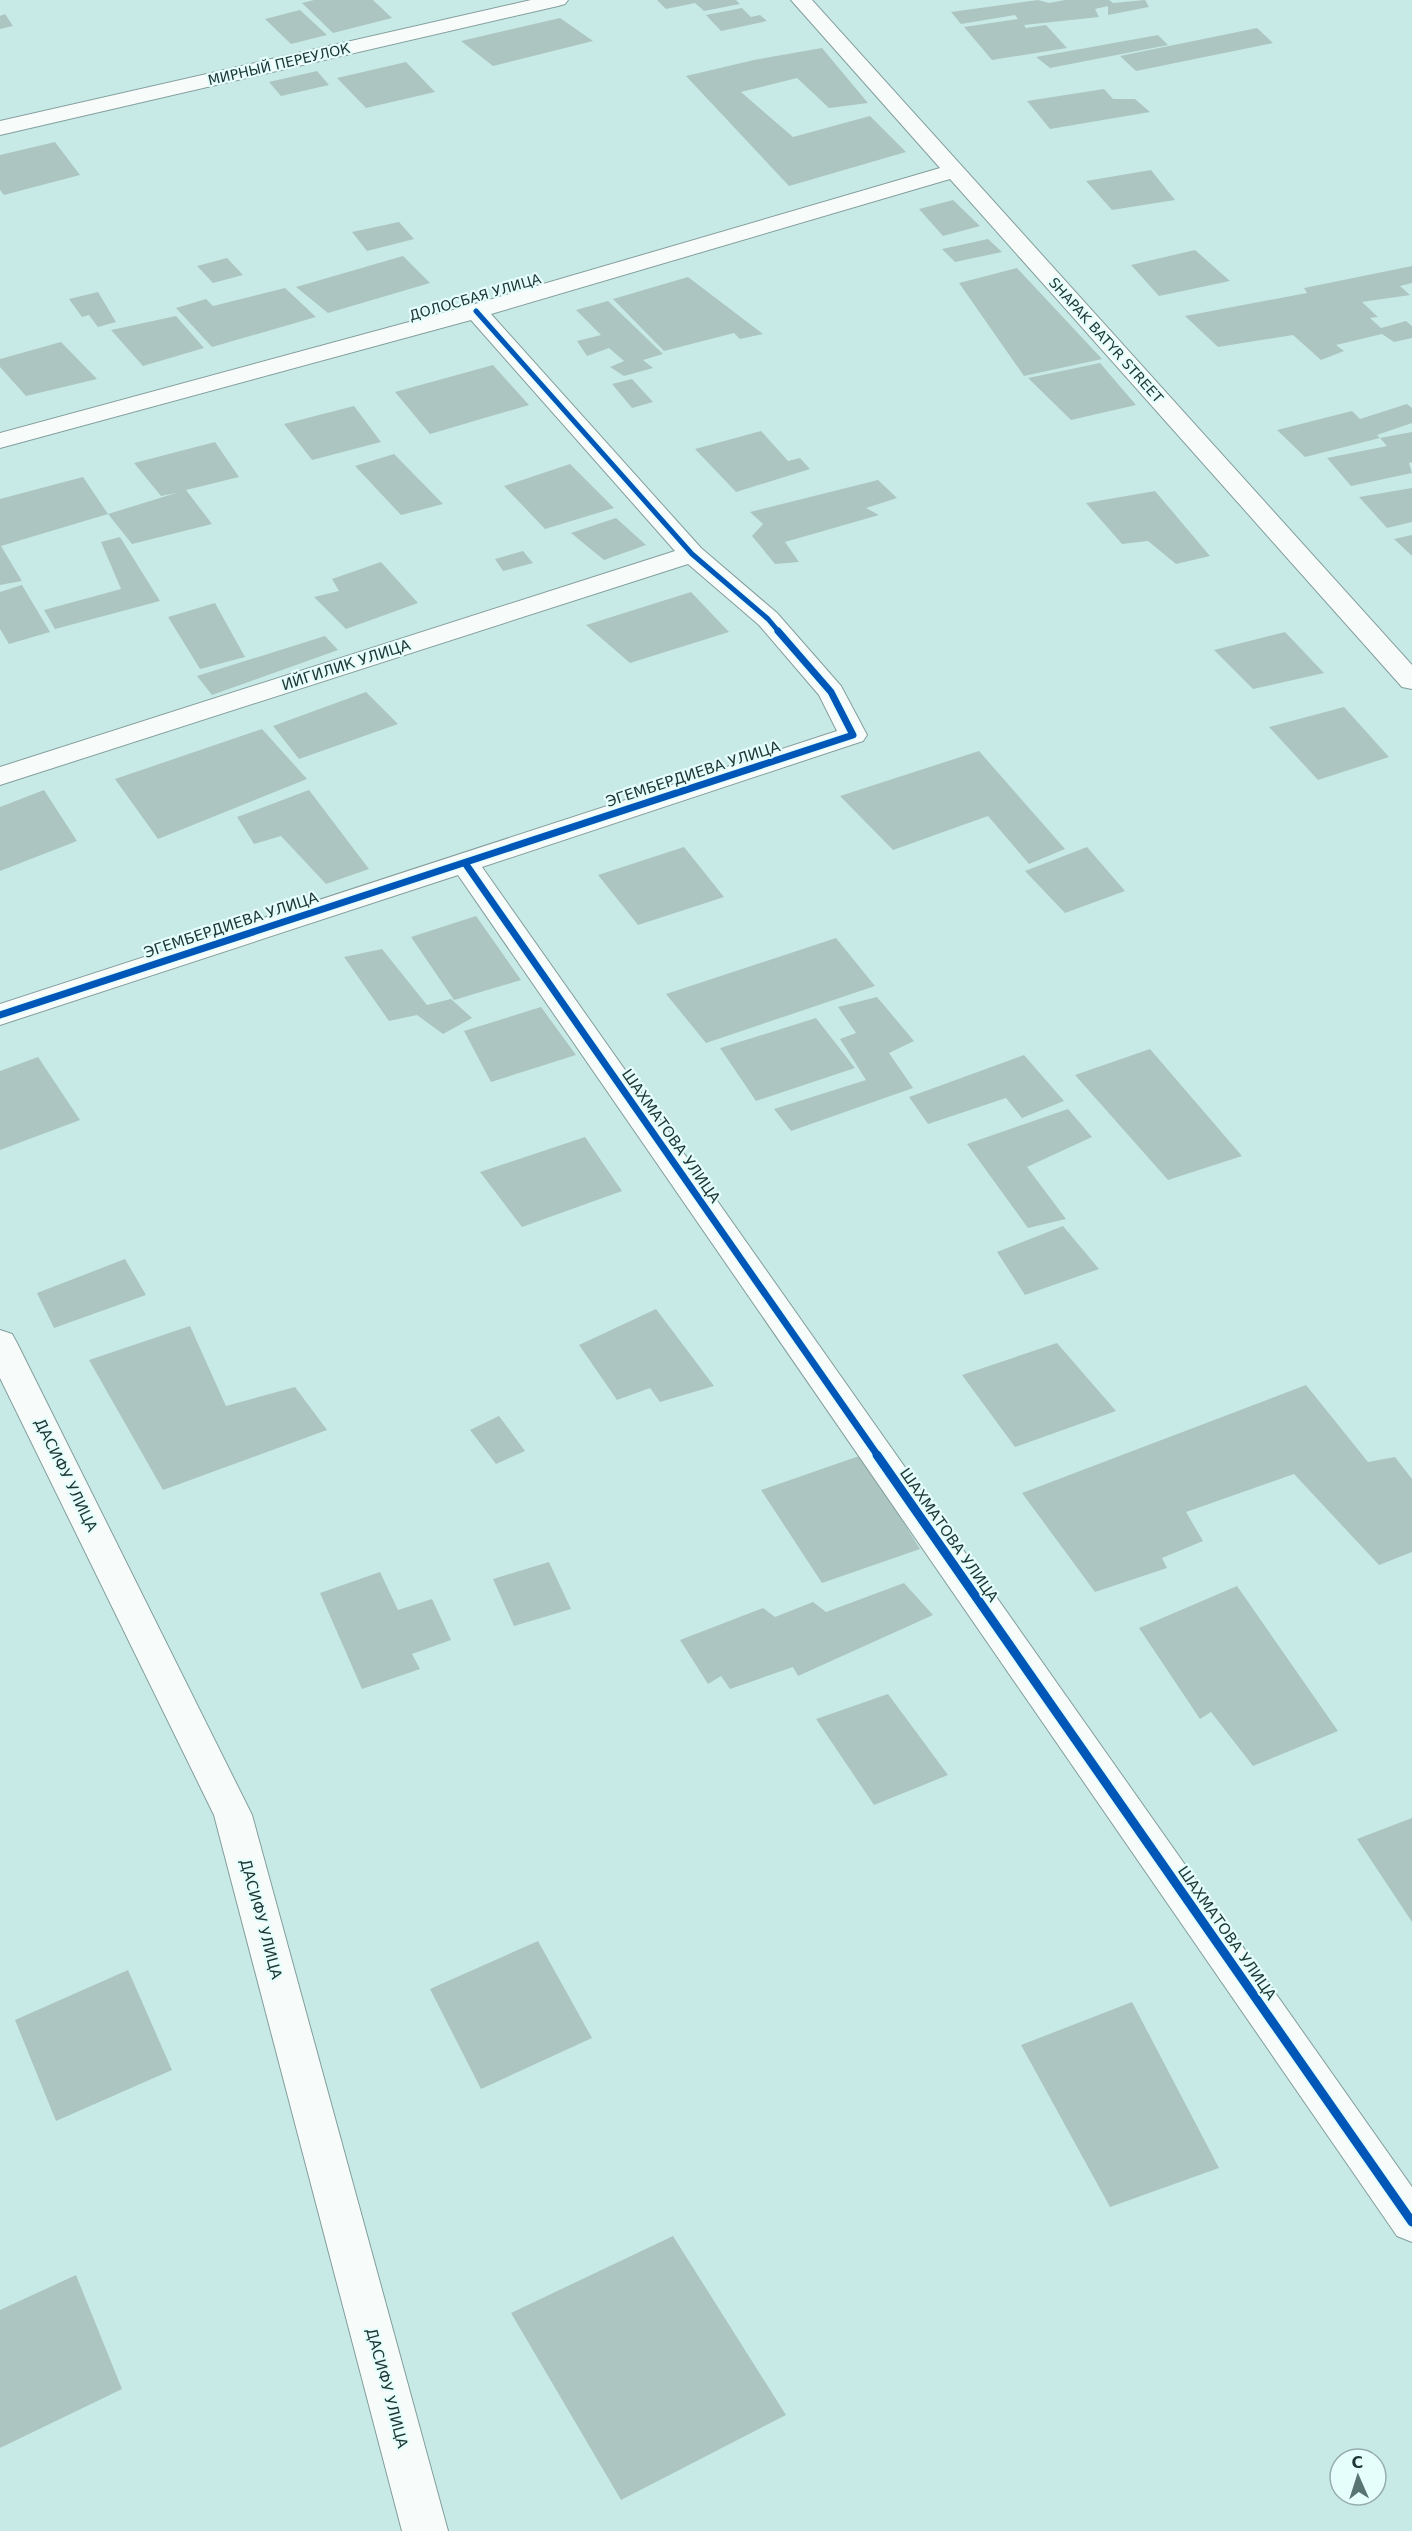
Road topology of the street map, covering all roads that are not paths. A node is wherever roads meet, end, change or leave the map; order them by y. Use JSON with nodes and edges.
{"nodes":[{"id":1,"x":558,"y":0,"type":"edge"},
{"id":2,"x":801,"y":0,"type":"edge"},
{"id":3,"x":0,"y":128,"type":"edge"},
{"id":4,"x":954,"y":171,"type":"junction"},
{"id":5,"x":476,"y":311,"type":"junction"},
{"id":6,"x":0,"y":441,"type":"edge"},
{"id":7,"x":692,"y":554,"type":"junction"},
{"id":8,"x":1412,"y":681,"type":"edge"},
{"id":9,"x":0,"y":776,"type":"edge"},
{"id":10,"x":465,"y":863,"type":"junction"},
{"id":11,"x":0,"y":1015,"type":"edge"},
{"id":12,"x":0,"y":1343,"type":"edge"},
{"id":13,"x":1412,"y":2222,"type":"edge"},
{"id":14,"x":425,"y":2531,"type":"edge"}],
"edges":[{"from":1,"to":3,"type":"street","name":"МИРНЫЙ ПЕРЕУЛОК"},
{"from":2,"to":4,"type":"street","name":"SHAPAK BATYR STREET"},
{"from":4,"to":5,"type":"street","name":"ДОЛОСБАЯ УЛИЦА"},
{"from":4,"to":8,"type":"street","name":"SHAPAK BATYR STREET"},
{"from":5,"to":6,"type":"street","name":"ДОЛОСБАЯ УЛИЦА"},
{"from":5,"to":7,"type":"street","name":"ЭГЕМБЕРДИЕВА УЛИЦА"},
{"from":7,"to":9,"type":"street","name":"ИЙГИЛИК УЛИЦА"},
{"from":7,"to":10,"type":"street","name":"ЭГЕМБЕРДИЕВА УЛИЦА"},
{"from":10,"to":11,"type":"street","name":"ЭГЕМБЕРДИЕВА УЛИЦА"},
{"from":10,"to":13,"type":"street","name":"ШАХМАТОВА УЛИЦА"},
{"from":12,"to":14,"type":"street","name":"ДАСИФУ УЛИЦА"}]}
